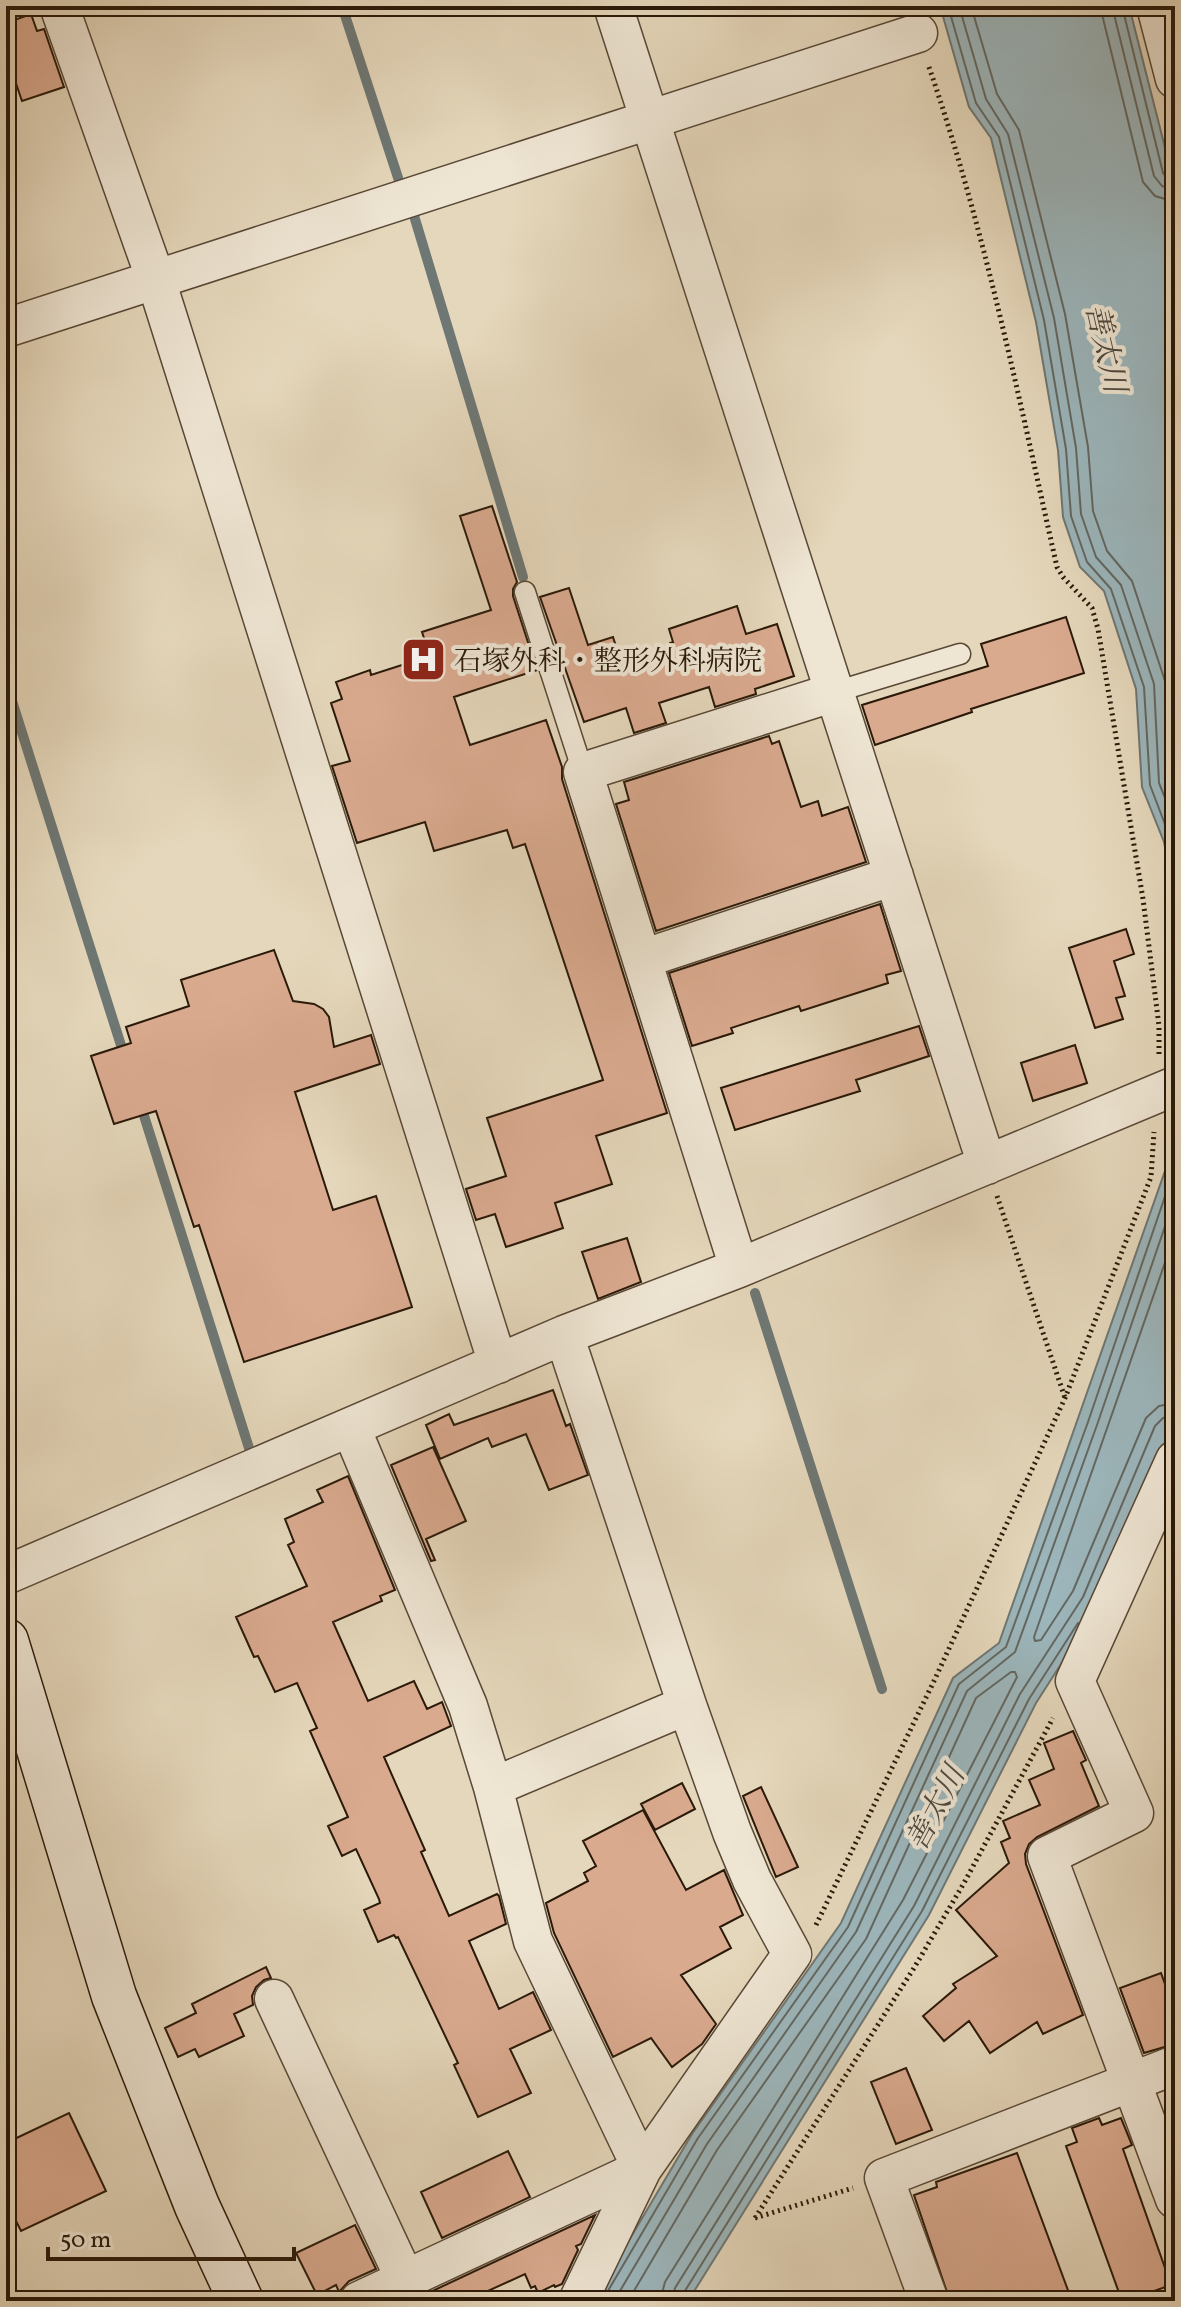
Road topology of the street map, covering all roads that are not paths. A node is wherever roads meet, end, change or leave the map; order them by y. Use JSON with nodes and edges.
{"nodes":[{"id":1,"x":59,"y":6,"type":"edge"},
{"id":2,"x":613,"y":6,"type":"edge"},
{"id":3,"x":1156,"y":6,"type":"edge"},
{"id":4,"x":918,"y":33,"type":"road end"},
{"id":5,"x":1175,"y":79,"type":"edge"},
{"id":6,"x":649,"y":121,"type":"junction"},
{"id":7,"x":156,"y":280,"type":"junction"},
{"id":8,"x":6,"y":328,"type":"edge"},
{"id":9,"x":525,"y":592,"type":"dead end"},
{"id":10,"x":960,"y":654,"type":"dead end"},
{"id":11,"x":835,"y":692,"type":"junction"},
{"id":12,"x":583,"y":772,"type":"junction"},
{"id":13,"x":894,"y":876,"type":"junction"},
{"id":14,"x":642,"y":959,"type":"junction"},
{"id":15,"x":1164,"y":1091,"type":"edge"},
{"id":16,"x":987,"y":1165,"type":"junction"},
{"id":17,"x":739,"y":1268,"type":"junction"},
{"id":18,"x":564,"y":1335,"type":"junction"},
{"id":19,"x":498,"y":1364,"type":"junction"},
{"id":20,"x":351,"y":1428,"type":"junction"},
{"id":21,"x":1175,"y":1460,"type":"edge"},
{"id":22,"x":6,"y":1575,"type":"edge"},
{"id":23,"x":6,"y":1641,"type":"edge"},
{"id":24,"x":687,"y":1705,"type":"junction"},
{"id":25,"x":493,"y":1787,"type":"junction"},
{"id":26,"x":274,"y":1999,"type":"dead end"},
{"id":27,"x":1175,"y":2065,"type":"edge"},
{"id":28,"x":1131,"y":2080,"type":"junction"},
{"id":29,"x":642,"y":2169,"type":"junction"},
{"id":30,"x":1175,"y":2199,"type":"edge"},
{"id":31,"x":405,"y":2279,"type":"junction"},
{"id":32,"x":241,"y":2301,"type":"edge"},
{"id":33,"x":359,"y":2301,"type":"edge"},
{"id":34,"x":578,"y":2301,"type":"edge"},
{"id":35,"x":929,"y":2301,"type":"edge"}],
"edges":[{"from":1,"to":7,"type":"street"},
{"from":2,"to":6,"type":"street"},
{"from":3,"to":5,"type":"street"},
{"from":4,"to":6,"type":"street"},
{"from":6,"to":7,"type":"street"},
{"from":6,"to":11,"type":"street"},
{"from":7,"to":8,"type":"street"},
{"from":7,"to":19,"type":"street"},
{"from":9,"to":12,"type":"lane"},
{"from":10,"to":11,"type":"lane"},
{"from":11,"to":12,"type":"street"},
{"from":11,"to":13,"type":"street"},
{"from":12,"to":14,"type":"street"},
{"from":13,"to":14,"type":"street"},
{"from":13,"to":16,"type":"street"},
{"from":14,"to":17,"type":"street"},
{"from":15,"to":16,"type":"street"},
{"from":16,"to":17,"type":"street"},
{"from":17,"to":18,"type":"street"},
{"from":18,"to":19,"type":"street"},
{"from":18,"to":24,"type":"street"},
{"from":19,"to":20,"type":"street"},
{"from":20,"to":22,"type":"street"},
{"from":20,"to":25,"type":"street"},
{"from":21,"to":28,"type":"street"},
{"from":23,"to":32,"type":"street"},
{"from":24,"to":25,"type":"street"},
{"from":24,"to":29,"type":"street"},
{"from":25,"to":29,"type":"street"},
{"from":26,"to":31,"type":"street"},
{"from":27,"to":28,"type":"street"},
{"from":28,"to":30,"type":"street"},
{"from":28,"to":35,"type":"street"},
{"from":29,"to":31,"type":"street"},
{"from":29,"to":34,"type":"street"},
{"from":31,"to":33,"type":"street"}]}
